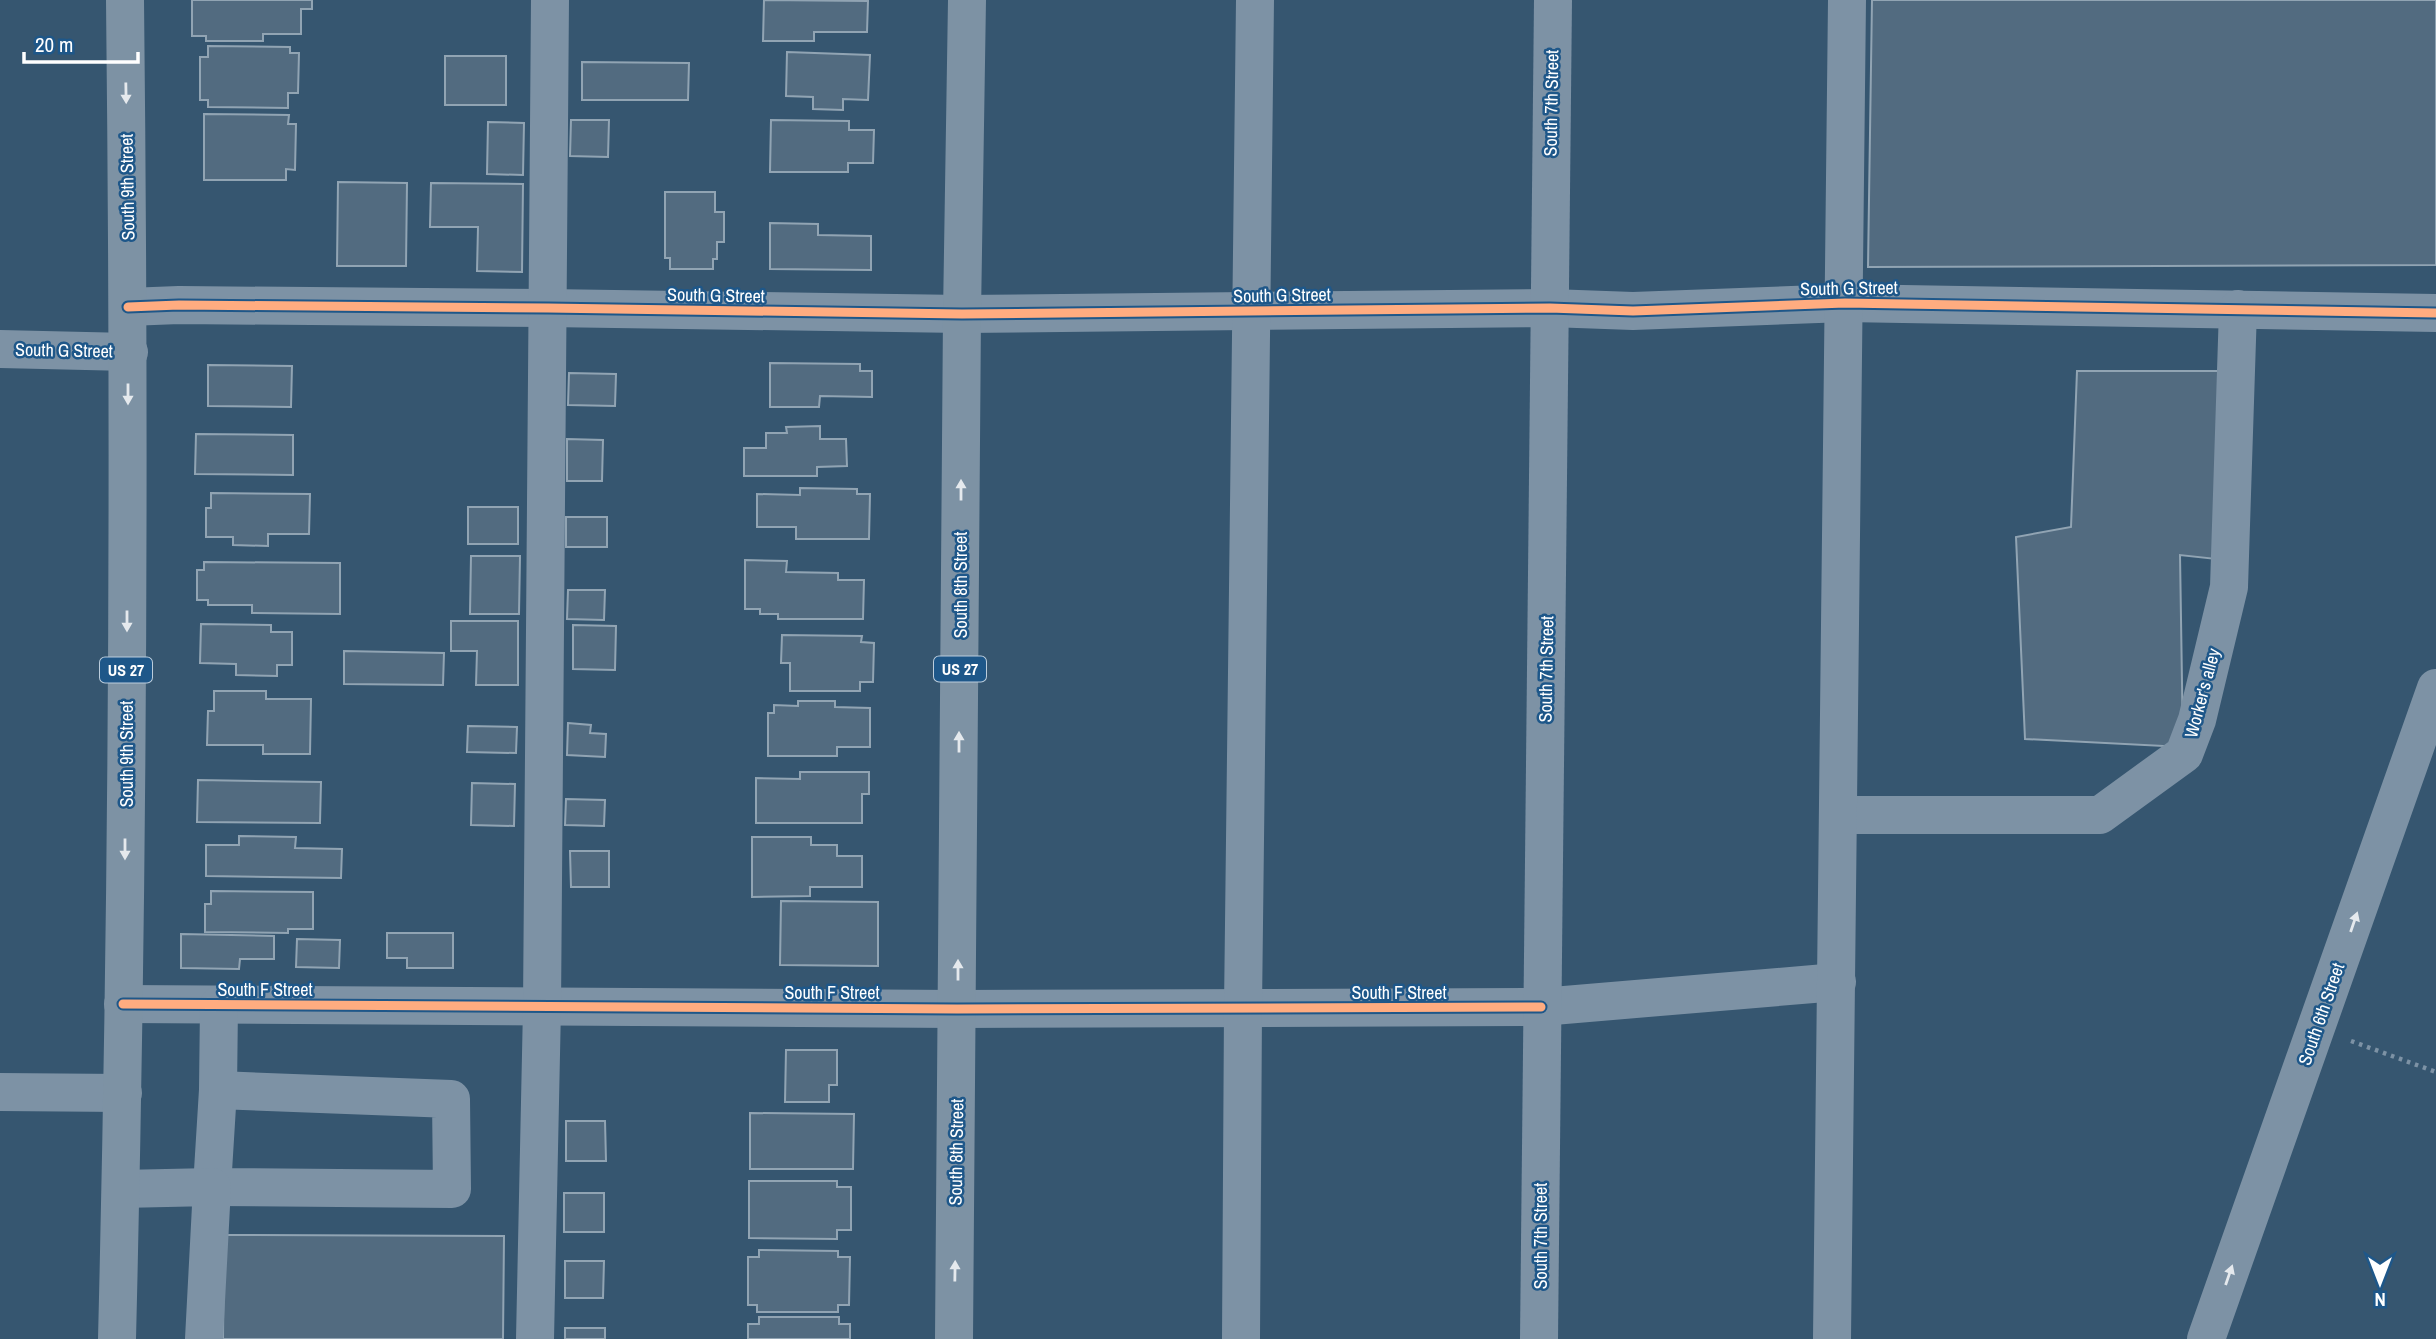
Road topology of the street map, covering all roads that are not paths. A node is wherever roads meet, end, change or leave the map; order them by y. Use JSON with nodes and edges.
{"nodes":[{"id":1,"x":125,"y":0,"type":"edge"},
{"id":2,"x":550,"y":0,"type":"edge"},
{"id":3,"x":967,"y":0,"type":"edge"},
{"id":4,"x":1255,"y":0,"type":"edge"},
{"id":5,"x":1553,"y":0,"type":"edge"},
{"id":6,"x":1847,"y":0,"type":"edge"},
{"id":7,"x":1845,"y":303,"type":"junction"},
{"id":8,"x":128,"y":307,"type":"junction"},
{"id":9,"x":548,"y":308,"type":"junction"},
{"id":10,"x":1550,"y":308,"type":"junction"},
{"id":11,"x":2238,"y":309,"type":"junction"},
{"id":12,"x":1250,"y":311,"type":"junction"},
{"id":13,"x":2436,"y":313,"type":"edge"},
{"id":14,"x":962,"y":314,"type":"junction"},
{"id":15,"x":0,"y":349,"type":"edge"},
{"id":16,"x":129,"y":352,"type":"junction"},
{"id":17,"x":2436,"y":688,"type":"edge"},
{"id":18,"x":1839,"y":815,"type":"junction"},
{"id":19,"x":1837,"y":982,"type":"junction"},
{"id":20,"x":124,"y":1004,"type":"junction"},
{"id":21,"x":219,"y":1005,"type":"junction"},
{"id":22,"x":542,"y":1007,"type":"junction"},
{"id":23,"x":1541,"y":1007,"type":"junction"},
{"id":24,"x":1242,"y":1008,"type":"junction"},
{"id":25,"x":957,"y":1009,"type":"junction"},
{"id":26,"x":218,"y":1090,"type":"junction"},
{"id":27,"x":0,"y":1092,"type":"edge"},
{"id":28,"x":124,"y":1093,"type":"junction"},
{"id":29,"x":212,"y":1187,"type":"junction"},
{"id":30,"x":121,"y":1189,"type":"junction"},
{"id":31,"x":117,"y":1339,"type":"edge"},
{"id":32,"x":204,"y":1339,"type":"edge"},
{"id":33,"x":535,"y":1339,"type":"edge"},
{"id":34,"x":954,"y":1339,"type":"edge"},
{"id":35,"x":1241,"y":1339,"type":"edge"},
{"id":36,"x":1539,"y":1339,"type":"edge"},
{"id":37,"x":1832,"y":1339,"type":"edge"},
{"id":38,"x":2206,"y":1339,"type":"edge"}],
"edges":[{"from":1,"to":8,"type":"highway","name":"South 9th Street","number":"US 27","one_way":true},
{"from":2,"to":9,"type":"street"},
{"from":3,"to":14,"type":"highway","name":"South 8th Street","number":"US 27"},
{"from":4,"to":12,"type":"street"},
{"from":5,"to":10,"type":"street","name":"South 7th Street"},
{"from":6,"to":7,"type":"street"},
{"from":7,"to":10,"type":"street","name":"South G Street"},
{"from":7,"to":11,"type":"street","name":"South G Street"},
{"from":7,"to":18,"type":"street"},
{"from":8,"to":9,"type":"street","name":"South G Street"},
{"from":8,"to":16,"type":"highway","name":"South 9th Street","number":"US 27"},
{"from":9,"to":14,"type":"street","name":"South G Street"},
{"from":9,"to":22,"type":"street"},
{"from":10,"to":12,"type":"street","name":"South G Street"},
{"from":10,"to":23,"type":"street","name":"South 7th Street"},
{"from":11,"to":13,"type":"street","name":"South G Street"},
{"from":11,"to":18,"type":"street","name":"Worker's alley"},
{"from":12,"to":14,"type":"street","name":"South G Street"},
{"from":12,"to":24,"type":"street"},
{"from":25,"to":14,"type":"highway","name":"South 8th Street","number":"US 27","one_way":true},
{"from":15,"to":16,"type":"street","name":"South G Street"},
{"from":16,"to":20,"type":"highway","name":"South 9th Street","number":"US 27","one_way":true},
{"from":38,"to":17,"type":"street","name":"South 6th Street","one_way":true},
{"from":18,"to":19,"type":"street"},
{"from":19,"to":23,"type":"street","name":"South F Street"},
{"from":19,"to":37,"type":"street"},
{"from":20,"to":21,"type":"street","name":"South F Street"},
{"from":20,"to":28,"type":"highway","name":"South 9th Street","number":"US 27"},
{"from":21,"to":22,"type":"street","name":"South F Street"},
{"from":21,"to":26,"type":"street"},
{"from":22,"to":25,"type":"street","name":"South F Street"},
{"from":22,"to":33,"type":"street"},
{"from":23,"to":24,"type":"street","name":"South F Street"},
{"from":23,"to":36,"type":"street","name":"South 7th Street"},
{"from":24,"to":25,"type":"street","name":"South F Street"},
{"from":24,"to":35,"type":"street"},
{"from":34,"to":25,"type":"highway","name":"South 8th Street","number":"US 27","one_way":true},
{"from":26,"to":29,"type":"street"},
{"from":26,"to":29,"type":"street"},
{"from":27,"to":28,"type":"street"},
{"from":28,"to":30,"type":"highway","name":"South 9th Street","number":"US 27"},
{"from":29,"to":30,"type":"street"},
{"from":29,"to":32,"type":"street"},
{"from":30,"to":31,"type":"highway","name":"South 9th Street","number":"US 27"}]}
